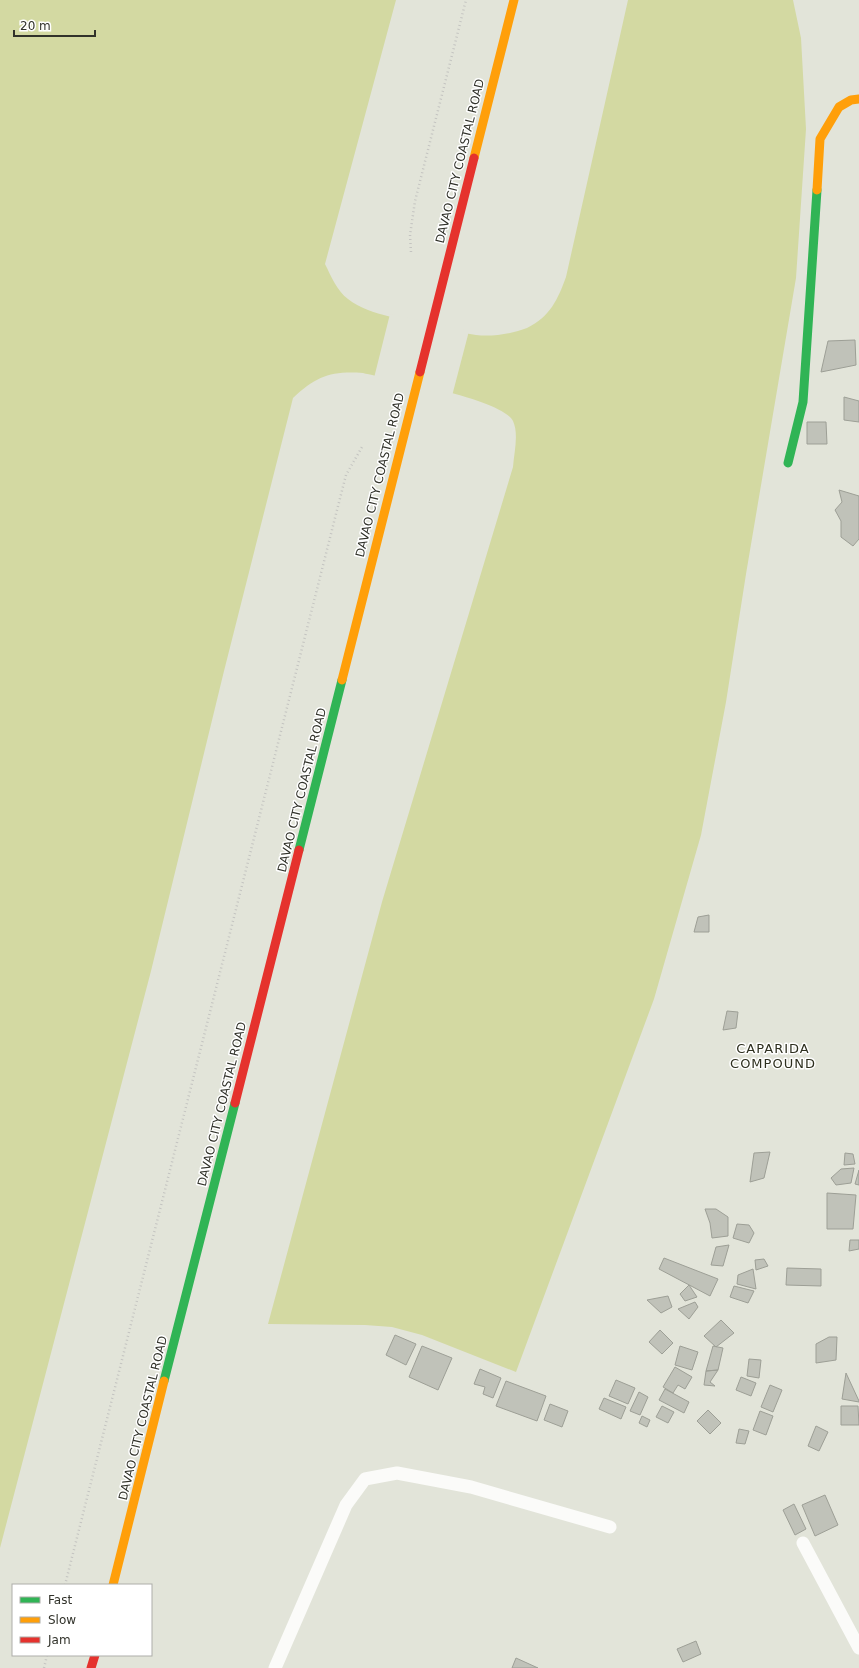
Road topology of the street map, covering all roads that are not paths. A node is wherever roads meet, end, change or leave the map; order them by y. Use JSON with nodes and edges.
{"nodes":[{"id":1,"x":514,"y":0,"type":"edge"},
{"id":2,"x":859,"y":99,"type":"edge"},
{"id":3,"x":788,"y":463,"type":"dead end"},
{"id":4,"x":610,"y":1527,"type":"dead end"},
{"id":5,"x":802,"y":1543,"type":"dead end"},
{"id":6,"x":113,"y":1584,"type":"edge"},
{"id":7,"x":859,"y":1648,"type":"edge"},
{"id":8,"x":95,"y":1656,"type":"edge"},
{"id":9,"x":92,"y":1668,"type":"edge"},
{"id":10,"x":276,"y":1668,"type":"edge"}],
"edges":[{"from":1,"to":6,"type":"main road","name":"DAVAO CITY COASTAL ROAD"},
{"from":2,"to":3,"type":"main road"},
{"from":4,"to":10,"type":"lane"},
{"from":5,"to":7,"type":"lane"},
{"from":8,"to":9,"type":"main road"}]}
